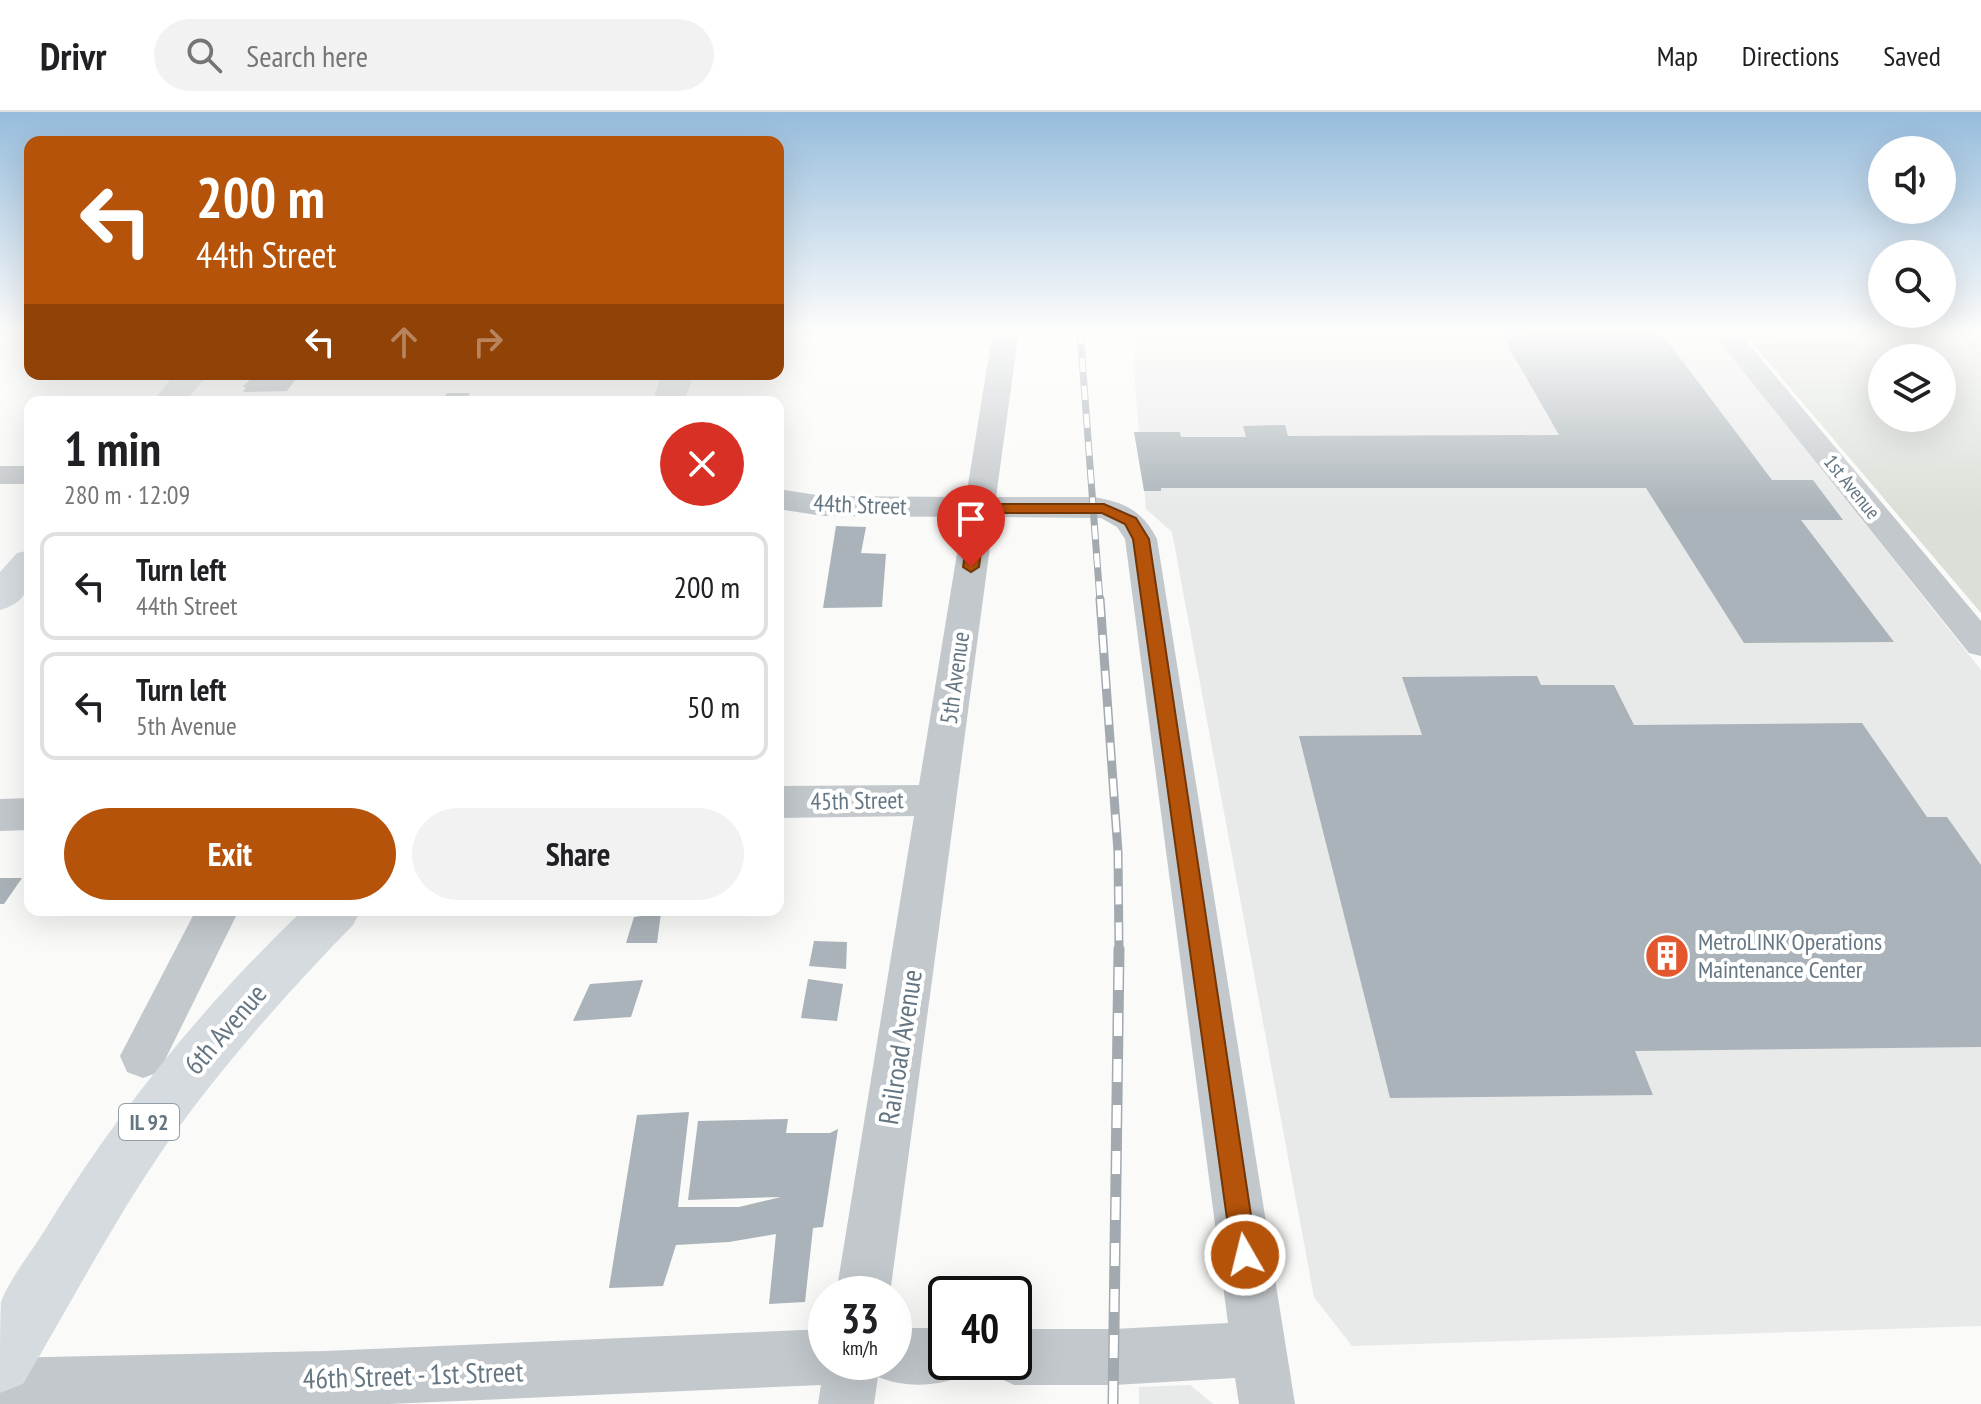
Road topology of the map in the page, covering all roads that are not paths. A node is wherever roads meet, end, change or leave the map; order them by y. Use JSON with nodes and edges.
{"nodes":[{"id":1,"x":997,"y":390,"type":"edge"},
{"id":2,"x":1773,"y":390,"type":"edge"},
{"id":3,"x":0,"y":475,"type":"edge"},
{"id":4,"x":24,"y":475,"type":"edge"},
{"id":5,"x":784,"y":500,"type":"edge"},
{"id":6,"x":979,"y":508,"type":"junction"},
{"id":7,"x":24,"y":569,"type":"edge"},
{"id":8,"x":0,"y":597,"type":"edge"},
{"id":9,"x":1981,"y":644,"type":"edge"},
{"id":10,"x":937,"y":800,"type":"junction"},
{"id":11,"x":784,"y":802,"type":"edge"},
{"id":12,"x":24,"y":814,"type":"edge"},
{"id":13,"x":0,"y":815,"type":"edge"},
{"id":14,"x":215,"y":916,"type":"edge"},
{"id":15,"x":330,"y":916,"type":"edge"},
{"id":16,"x":143,"y":1056,"type":"dead end"},
{"id":17,"x":866,"y":1276,"type":"edge"},
{"id":18,"x":1258,"y":1349,"type":"junction"},
{"id":19,"x":1032,"y":1357,"type":"edge"},
{"id":20,"x":808,"y":1358,"type":"edge"},
{"id":21,"x":0,"y":1361,"type":"edge"},
{"id":22,"x":849,"y":1380,"type":"edge"},
{"id":23,"x":0,"y":1386,"type":"edge"},
{"id":24,"x":846,"y":1404,"type":"edge"},
{"id":25,"x":1267,"y":1404,"type":"edge"}],
"edges":[{"from":1,"to":6,"type":"street","name":"5th Avenue"},
{"from":2,"to":9,"type":"street","name":"1st Avenue"},
{"from":3,"to":4,"type":"street"},
{"from":5,"to":6,"type":"street","name":"44th Street"},
{"from":6,"to":10,"type":"street","name":"5th Avenue"},
{"from":6,"to":18,"type":"street","name":"44th Street"},
{"from":7,"to":8,"type":"main road"},
{"from":10,"to":11,"type":"street","name":"45th Street"},
{"from":10,"to":17,"type":"street","name":"Railroad Avenue"},
{"from":12,"to":13,"type":"street"},
{"from":14,"to":16,"type":"street","name":"6th Avenue"},
{"from":15,"to":21,"type":"main road","name":"6th Avenue","number":"IL 92"},
{"from":18,"to":19,"type":"street"},
{"from":18,"to":25,"type":"street"},
{"from":20,"to":23,"type":"street","name":"46th Street - 1st Street"},
{"from":22,"to":24,"type":"street"}]}
